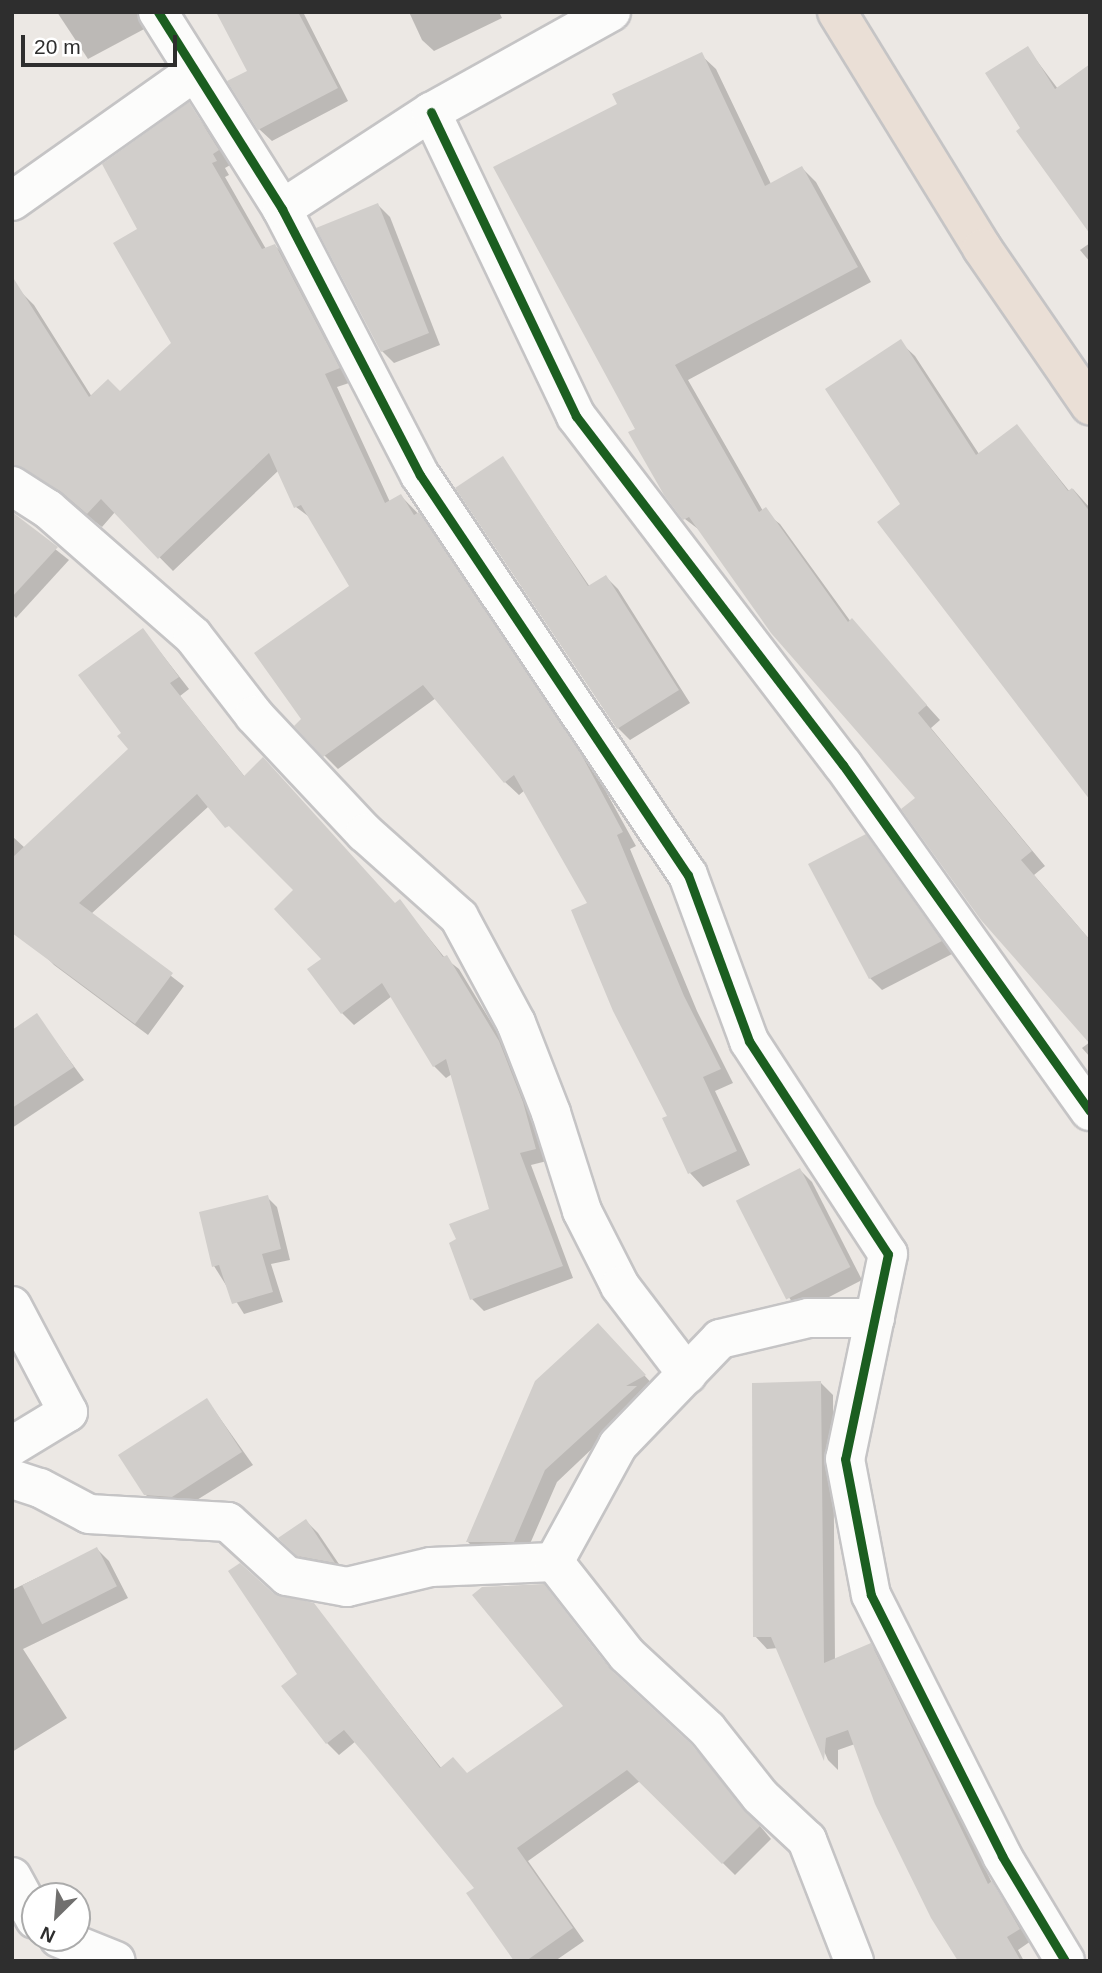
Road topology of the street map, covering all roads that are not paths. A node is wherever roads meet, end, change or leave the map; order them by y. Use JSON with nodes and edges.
{"nodes":[{"id":1,"x":158,"y":12,"type":"edge"},
{"id":2,"x":611,"y":12,"type":"edge"},
{"id":3,"x":836,"y":12,"type":"edge"},
{"id":4,"x":194,"y":72,"type":"junction"},
{"id":5,"x":431,"y":112,"type":"junction"},
{"id":6,"x":12,"y":201,"type":"edge"},
{"id":7,"x":282,"y":209,"type":"junction"},
{"id":8,"x":1090,"y":405,"type":"edge"},
{"id":9,"x":12,"y":486,"type":"edge"},
{"id":10,"x":1090,"y":1111,"type":"edge"},
{"id":11,"x":12,"y":1306,"type":"edge"},
{"id":12,"x":874,"y":1318,"type":"junction"},
{"id":13,"x":687,"y":1374,"type":"junction"},
{"id":14,"x":12,"y":1446,"type":"edge"},
{"id":15,"x":12,"y":1479,"type":"edge"},
{"id":16,"x":554,"y":1562,"type":"junction"},
{"id":17,"x":12,"y":1877,"type":"edge"},
{"id":18,"x":21,"y":1893,"type":"edge"},
{"id":19,"x":91,"y":1951,"type":"edge"},
{"id":20,"x":116,"y":1961,"type":"edge"},
{"id":21,"x":854,"y":1961,"type":"edge"},
{"id":22,"x":1065,"y":1961,"type":"edge"}],
"edges":[{"from":1,"to":4,"type":"street"},
{"from":2,"to":5,"type":"street"},
{"from":3,"to":8,"type":"highway"},
{"from":4,"to":6,"type":"street"},
{"from":4,"to":7,"type":"street"},
{"from":5,"to":7,"type":"street"},
{"from":5,"to":10,"type":"street"},
{"from":7,"to":12,"type":"street"},
{"from":9,"to":13,"type":"street"},
{"from":11,"to":14,"type":"street"},
{"from":12,"to":13,"type":"street"},
{"from":12,"to":22,"type":"street"},
{"from":13,"to":16,"type":"street"},
{"from":15,"to":16,"type":"street"},
{"from":16,"to":21,"type":"street"},
{"from":17,"to":18,"type":"street"},
{"from":19,"to":20,"type":"street"}]}
